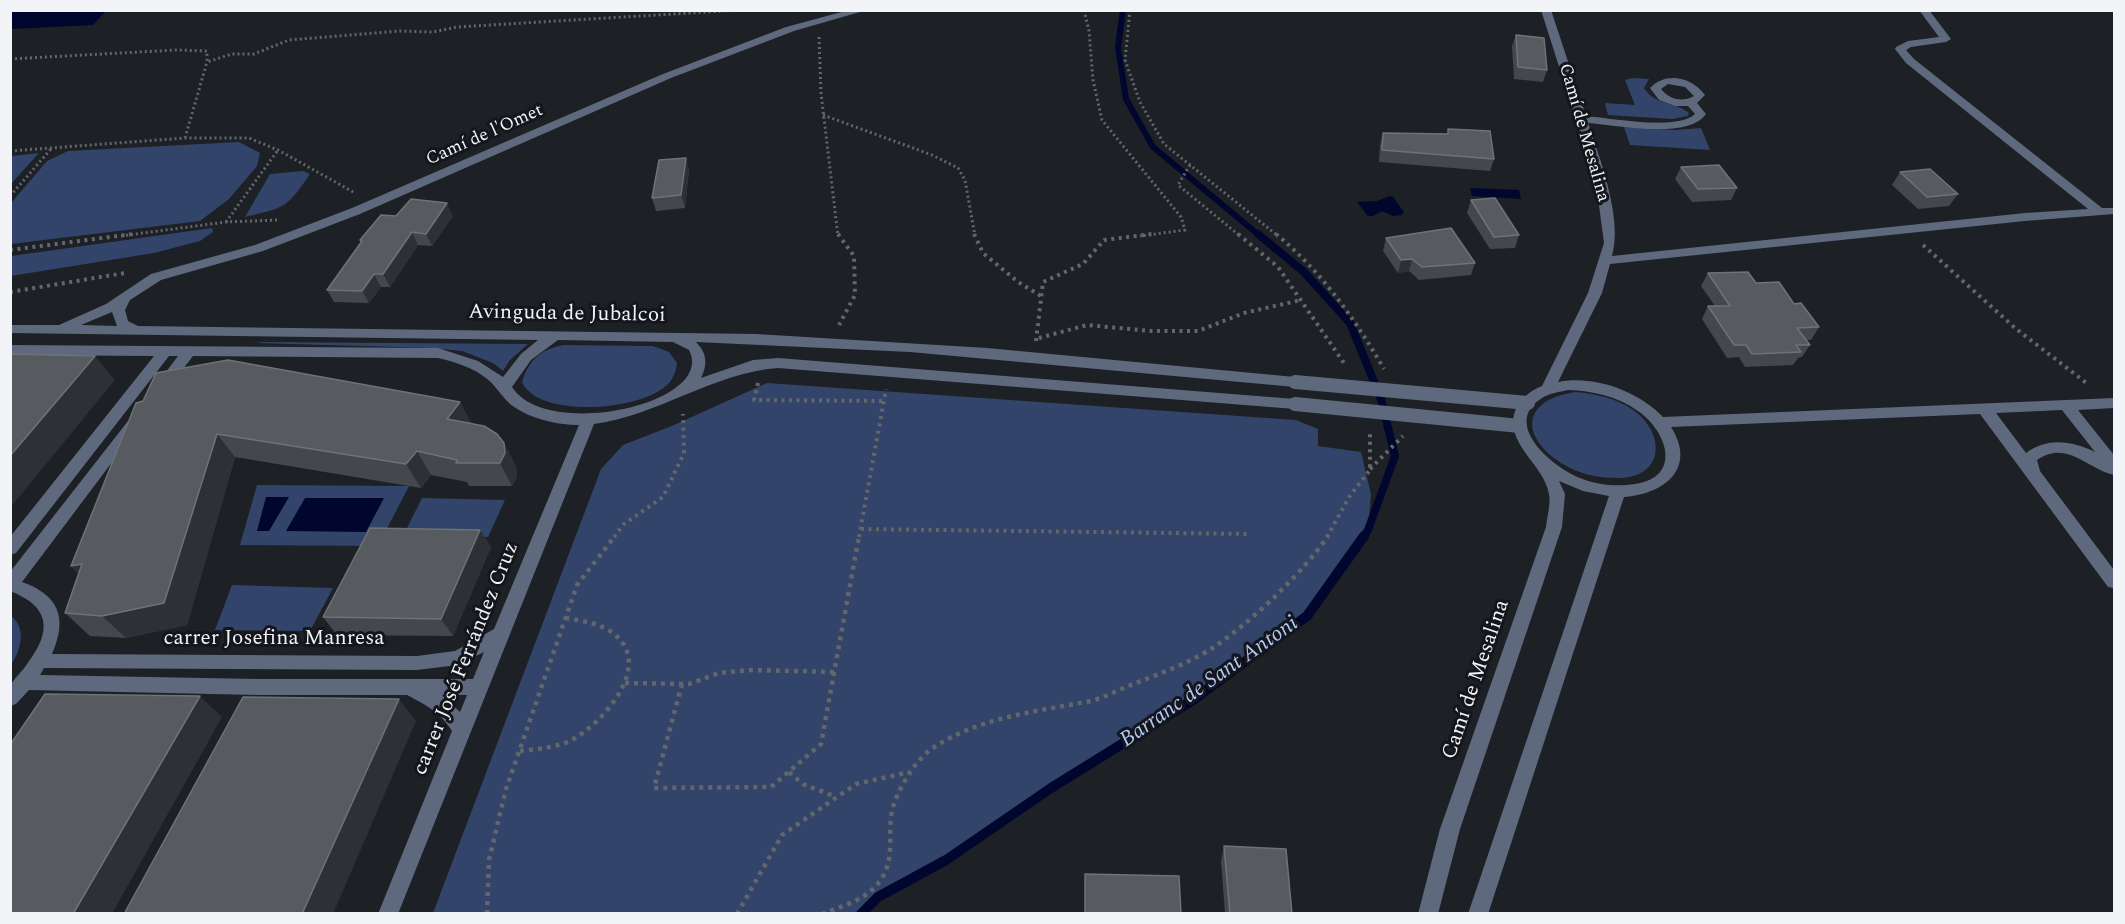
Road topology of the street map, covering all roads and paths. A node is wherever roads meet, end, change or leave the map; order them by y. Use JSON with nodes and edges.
{"nodes":[{"id":1,"x":740,"y":10,"type":"edge"},
{"id":2,"x":862,"y":10,"type":"edge"},
{"id":3,"x":1084,"y":10,"type":"edge"},
{"id":4,"x":1130,"y":10,"type":"edge"},
{"id":5,"x":1546,"y":10,"type":"edge"},
{"id":6,"x":1924,"y":10,"type":"edge"},
{"id":7,"x":819,"y":22,"type":"junction"},
{"id":8,"x":10,"y":59,"type":"edge"},
{"id":9,"x":207,"y":62,"type":"junction"},
{"id":10,"x":1691,"y":103,"type":"dead end"},
{"id":11,"x":823,"y":115,"type":"junction"},
{"id":12,"x":1582,"y":119,"type":"junction"},
{"id":13,"x":185,"y":138,"type":"junction"},
{"id":14,"x":52,"y":148,"type":"junction"},
{"id":15,"x":278,"y":150,"type":"junction"},
{"id":16,"x":10,"y":151,"type":"edge"},
{"id":17,"x":1190,"y":165,"type":"junction"},
{"id":18,"x":10,"y":196,"type":"edge"},
{"id":19,"x":374,"y":204,"type":"junction"},
{"id":20,"x":2115,"y":211,"type":"edge"},
{"id":21,"x":2098,"y":212,"type":"junction"},
{"id":22,"x":280,"y":220,"type":"dead end"},
{"id":23,"x":226,"y":222,"type":"junction"},
{"id":24,"x":1903,"y":230,"type":"junction"},
{"id":25,"x":10,"y":250,"type":"edge"},
{"id":26,"x":1605,"y":261,"type":"junction"},
{"id":27,"x":1041,"y":296,"type":"junction"},
{"id":28,"x":125,"y":298,"type":"junction"},
{"id":29,"x":1301,"y":300,"type":"junction"},
{"id":30,"x":10,"y":329,"type":"edge"},
{"id":31,"x":58,"y":330,"type":"junction"},
{"id":32,"x":136,"y":331,"type":"junction"},
{"id":33,"x":555,"y":336,"type":"junction"},
{"id":34,"x":673,"y":337,"type":"junction"},
{"id":35,"x":1037,"y":339,"type":"junction"},
{"id":36,"x":832,"y":342,"type":"junction"},
{"id":37,"x":1036,"y":345,"type":"dead end"},
{"id":38,"x":10,"y":350,"type":"edge"},
{"id":39,"x":165,"y":351,"type":"junction"},
{"id":40,"x":189,"y":351,"type":"junction"},
{"id":41,"x":1385,"y":370,"type":"dead end"},
{"id":42,"x":1350,"y":373,"type":"dead end"},
{"id":43,"x":759,"y":379,"type":"dead end"},
{"id":44,"x":888,"y":384,"type":"dead end"},
{"id":45,"x":505,"y":386,"type":"junction"},
{"id":46,"x":689,"y":387,"type":"junction"},
{"id":47,"x":1548,"y":389,"type":"junction"},
{"id":48,"x":156,"y":394,"type":"edge"},
{"id":49,"x":884,"y":401,"type":"junction"},
{"id":50,"x":1528,"y":403,"type":"junction"},
{"id":51,"x":2113,"y":403,"type":"edge"},
{"id":52,"x":2066,"y":405,"type":"junction"},
{"id":53,"x":1984,"y":408,"type":"junction"},
{"id":54,"x":142,"y":413,"type":"edge"},
{"id":55,"x":683,"y":414,"type":"dead end"},
{"id":56,"x":588,"y":421,"type":"junction"},
{"id":57,"x":1660,"y":422,"type":"junction"},
{"id":58,"x":1370,"y":424,"type":"dead end"},
{"id":59,"x":1520,"y":426,"type":"junction"},
{"id":60,"x":1403,"y":435,"type":"dead end"},
{"id":61,"x":1542,"y":463,"type":"junction"},
{"id":62,"x":2115,"y":465,"type":"edge"},
{"id":63,"x":1370,"y":470,"type":"junction"},
{"id":64,"x":2115,"y":470,"type":"edge"},
{"id":65,"x":2034,"y":473,"type":"junction"},
{"id":66,"x":1618,"y":492,"type":"junction"},
{"id":67,"x":861,"y":529,"type":"junction"},
{"id":68,"x":1250,"y":534,"type":"dead end"},
{"id":69,"x":10,"y":549,"type":"edge"},
{"id":70,"x":2115,"y":582,"type":"edge"},
{"id":71,"x":11,"y":584,"type":"edge"},
{"id":72,"x":566,"y":618,"type":"junction"},
{"id":73,"x":500,"y":634,"type":"junction"},
{"id":74,"x":41,"y":661,"type":"junction"},
{"id":75,"x":834,"y":672,"type":"junction"},
{"id":76,"x":26,"y":682,"type":"junction"},
{"id":77,"x":626,"y":683,"type":"junction"},
{"id":78,"x":682,"y":684,"type":"junction"},
{"id":79,"x":405,"y":687,"type":"junction"},
{"id":80,"x":480,"y":687,"type":"junction"},
{"id":81,"x":10,"y":698,"type":"edge"},
{"id":82,"x":462,"y":730,"type":"junction"},
{"id":83,"x":520,"y":751,"type":"junction"},
{"id":84,"x":789,"y":772,"type":"junction"},
{"id":85,"x":910,"y":772,"type":"junction"},
{"id":86,"x":836,"y":798,"type":"junction"},
{"id":87,"x":388,"y":914,"type":"edge"},
{"id":88,"x":487,"y":914,"type":"edge"},
{"id":89,"x":737,"y":914,"type":"edge"},
{"id":90,"x":822,"y":914,"type":"edge"},
{"id":91,"x":1428,"y":914,"type":"edge"},
{"id":92,"x":1478,"y":914,"type":"edge"}],
"edges":[{"from":1,"to":9,"type":"path"},
{"from":2,"to":7,"type":"street","name":"Camí de l'Omet"},
{"from":3,"to":27,"type":"path"},
{"from":4,"to":17,"type":"path"},
{"from":5,"to":12,"type":"street","name":"Camí de Mesalina"},
{"from":6,"to":21,"type":"street"},
{"from":7,"to":11,"type":"path"},
{"from":7,"to":19,"type":"street","name":"Camí de l'Omet"},
{"from":8,"to":9,"type":"path"},
{"from":9,"to":13,"type":"path"},
{"from":10,"to":12,"type":"street"},
{"from":11,"to":27,"type":"path"},
{"from":11,"to":36,"type":"path"},
{"from":12,"to":26,"type":"street","name":"Camí de Mesalina"},
{"from":13,"to":14,"type":"path"},
{"from":13,"to":15,"type":"path"},
{"from":14,"to":16,"type":"path"},
{"from":14,"to":18,"type":"path"},
{"from":15,"to":19,"type":"path"},
{"from":15,"to":23,"type":"path"},
{"from":17,"to":29,"type":"path"},
{"from":17,"to":41,"type":"path"},
{"from":19,"to":28,"type":"street","name":"Camí de l'Omet"},
{"from":20,"to":21,"type":"street"},
{"from":21,"to":24,"type":"street"},
{"from":22,"to":23,"type":"path"},
{"from":23,"to":25,"type":"path"},
{"from":24,"to":26,"type":"street"},
{"from":24,"to":51,"type":"path"},
{"from":26,"to":47,"type":"street","name":"Camí de Mesalina"},
{"from":27,"to":35,"type":"path"},
{"from":28,"to":31,"type":"street","name":"Camí de l'Omet"},
{"from":28,"to":32,"type":"street"},
{"from":29,"to":35,"type":"path"},
{"from":29,"to":42,"type":"path"},
{"from":30,"to":31,"type":"street","name":"Avinguda de Jubalcoi"},
{"from":31,"to":32,"type":"street","name":"Avinguda de Jubalcoi"},
{"from":32,"to":33,"type":"street","name":"Avinguda de Jubalcoi"},
{"from":33,"to":34,"type":"street","name":"Avinguda de Jubalcoi"},
{"from":33,"to":45,"type":"street"},
{"from":34,"to":36,"type":"street"},
{"from":34,"to":46,"type":"street","name":"Avinguda de Jubalcoi"},
{"from":35,"to":37,"type":"path"},
{"from":36,"to":50,"type":"street","bridge":true},
{"from":38,"to":39,"type":"street"},
{"from":39,"to":40,"type":"street"},
{"from":39,"to":69,"type":"street"},
{"from":40,"to":45,"type":"street"},
{"from":40,"to":48,"type":"street"},
{"from":43,"to":49,"type":"path"},
{"from":44,"to":49,"type":"path"},
{"from":45,"to":56,"type":"street"},
{"from":46,"to":56,"type":"street"},
{"from":46,"to":59,"type":"street","bridge":true},
{"from":47,"to":50,"type":"street"},
{"from":47,"to":57,"type":"street"},
{"from":49,"to":67,"type":"path"},
{"from":50,"to":59,"type":"street"},
{"from":51,"to":52,"type":"street"},
{"from":52,"to":53,"type":"street"},
{"from":52,"to":62,"type":"street"},
{"from":53,"to":57,"type":"street"},
{"from":53,"to":65,"type":"street"},
{"from":54,"to":71,"type":"street"},
{"from":55,"to":72,"type":"path"},
{"from":56,"to":73,"type":"street","name":"carrer José Ferrández Cruz"},
{"from":57,"to":66,"type":"street"},
{"from":58,"to":63,"type":"path"},
{"from":59,"to":61,"type":"street"},
{"from":60,"to":63,"type":"path"},
{"from":61,"to":66,"type":"street"},
{"from":61,"to":91,"type":"street","name":"Camí de Mesalina"},
{"from":63,"to":85,"type":"path"},
{"from":64,"to":65,"type":"street"},
{"from":65,"to":70,"type":"street"},
{"from":66,"to":92,"type":"street"},
{"from":67,"to":68,"type":"path"},
{"from":67,"to":75,"type":"path"},
{"from":71,"to":74,"type":"street"},
{"from":72,"to":77,"type":"path"},
{"from":72,"to":83,"type":"path"},
{"from":73,"to":74,"type":"street","name":"carrer Josefina Manresa"},
{"from":73,"to":80,"type":"street","name":"carrer José Ferrández Cruz"},
{"from":74,"to":76,"type":"street"},
{"from":75,"to":78,"type":"path"},
{"from":75,"to":84,"type":"path"},
{"from":76,"to":79,"type":"street"},
{"from":76,"to":81,"type":"street"},
{"from":77,"to":78,"type":"path"},
{"from":77,"to":83,"type":"path"},
{"from":78,"to":84,"type":"path"},
{"from":79,"to":80,"type":"street"},
{"from":79,"to":82,"type":"street"},
{"from":80,"to":82,"type":"street","name":"carrer José Ferrández Cruz"},
{"from":82,"to":87,"type":"street","name":"carrer José Ferrández Cruz"},
{"from":83,"to":88,"type":"path"},
{"from":84,"to":86,"type":"path"},
{"from":85,"to":86,"type":"path"},
{"from":85,"to":90,"type":"path"},
{"from":86,"to":89,"type":"path"}]}
